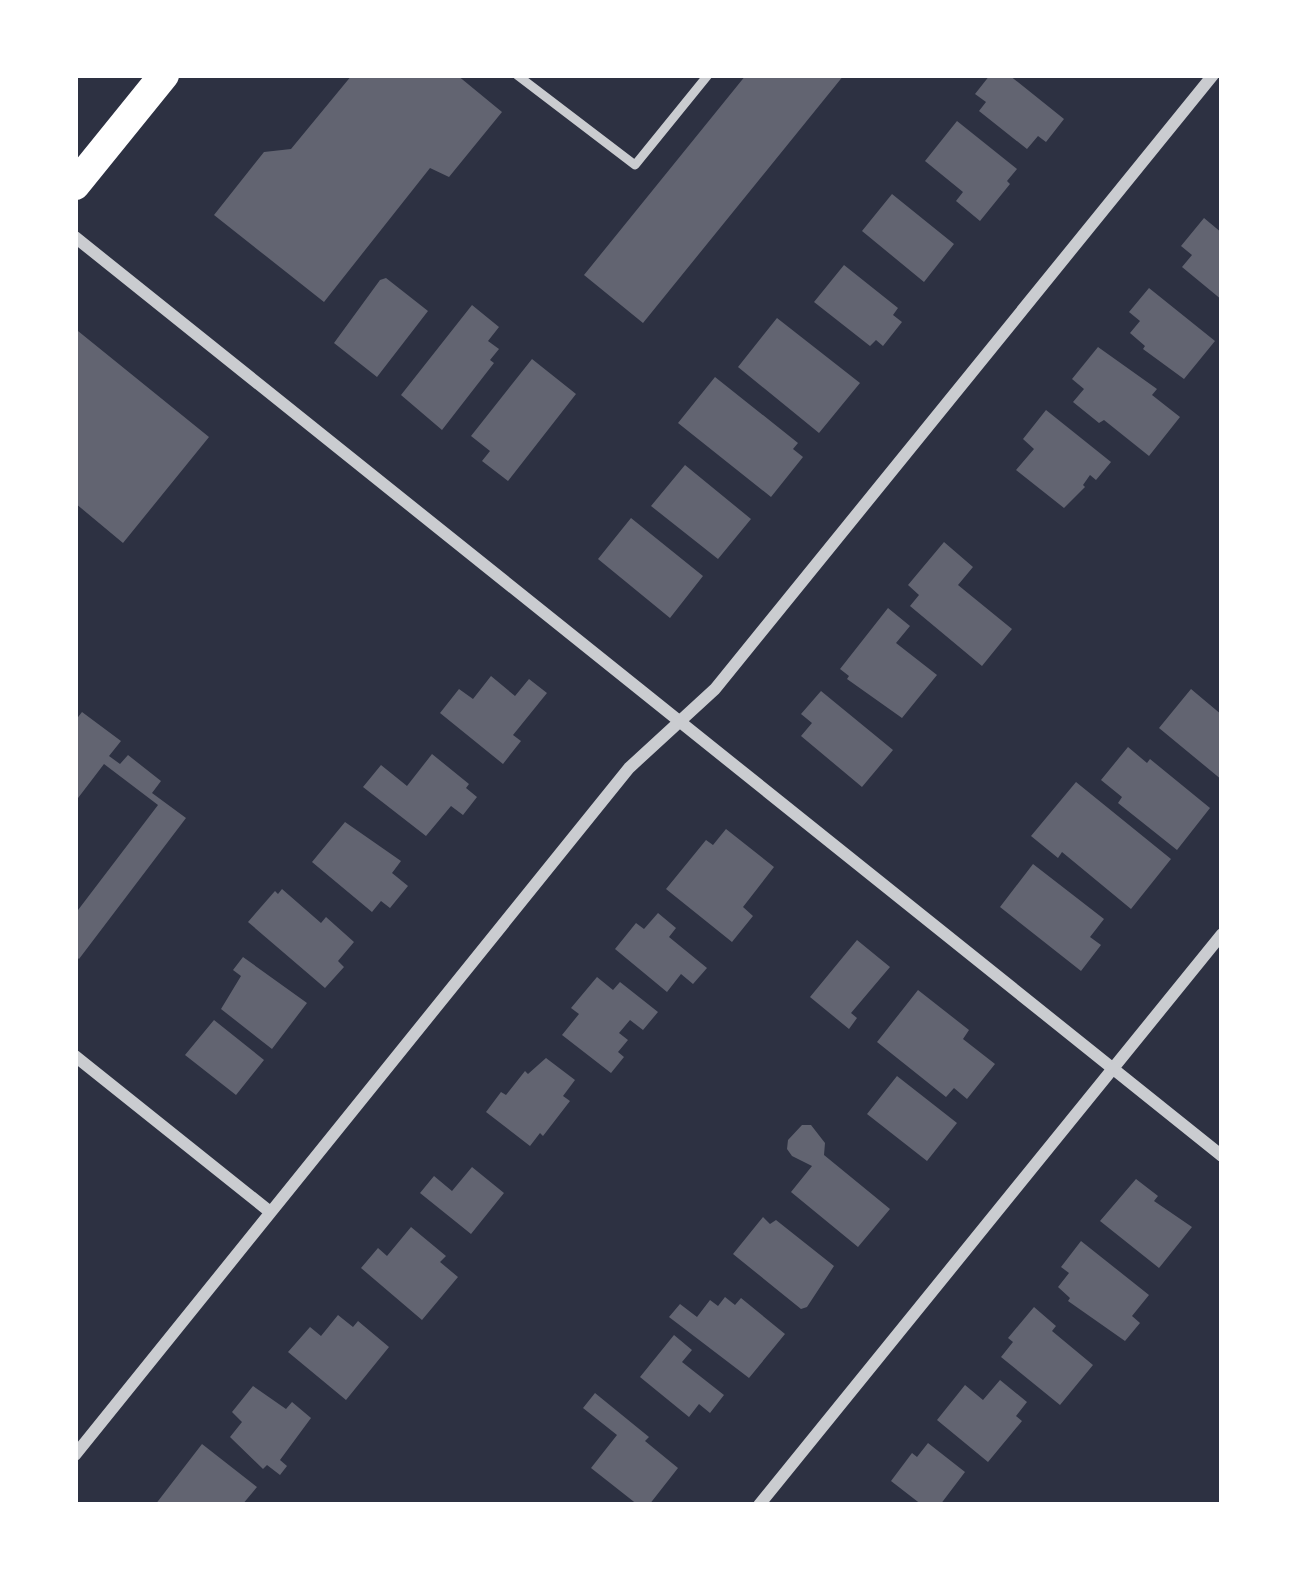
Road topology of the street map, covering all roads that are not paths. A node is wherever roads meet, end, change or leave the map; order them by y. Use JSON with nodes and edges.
{"nodes":[{"id":1,"x":164,"y":75,"type":"edge"},
{"id":2,"x":517,"y":75,"type":"edge"},
{"id":3,"x":708,"y":75,"type":"edge"},
{"id":4,"x":1213,"y":75,"type":"edge"},
{"id":5,"x":75,"y":185,"type":"edge"},
{"id":6,"x":75,"y":236,"type":"edge"},
{"id":7,"x":678,"y":722,"type":"junction"},
{"id":8,"x":1222,"y":934,"type":"edge"},
{"id":9,"x":75,"y":1056,"type":"edge"},
{"id":10,"x":1113,"y":1070,"type":"junction"},
{"id":11,"x":1222,"y":1156,"type":"edge"},
{"id":12,"x":269,"y":1211,"type":"junction"},
{"id":13,"x":75,"y":1455,"type":"edge"},
{"id":14,"x":759,"y":1505,"type":"edge"}],
"edges":[{"from":1,"to":5,"type":"main road"},
{"from":2,"to":3,"type":"lane"},
{"from":4,"to":7,"type":"street"},
{"from":6,"to":7,"type":"street"},
{"from":7,"to":10,"type":"street"},
{"from":7,"to":12,"type":"street"},
{"from":8,"to":10,"type":"street"},
{"from":9,"to":12,"type":"street"},
{"from":10,"to":11,"type":"street"},
{"from":10,"to":14,"type":"street"},
{"from":12,"to":13,"type":"street"}]}
